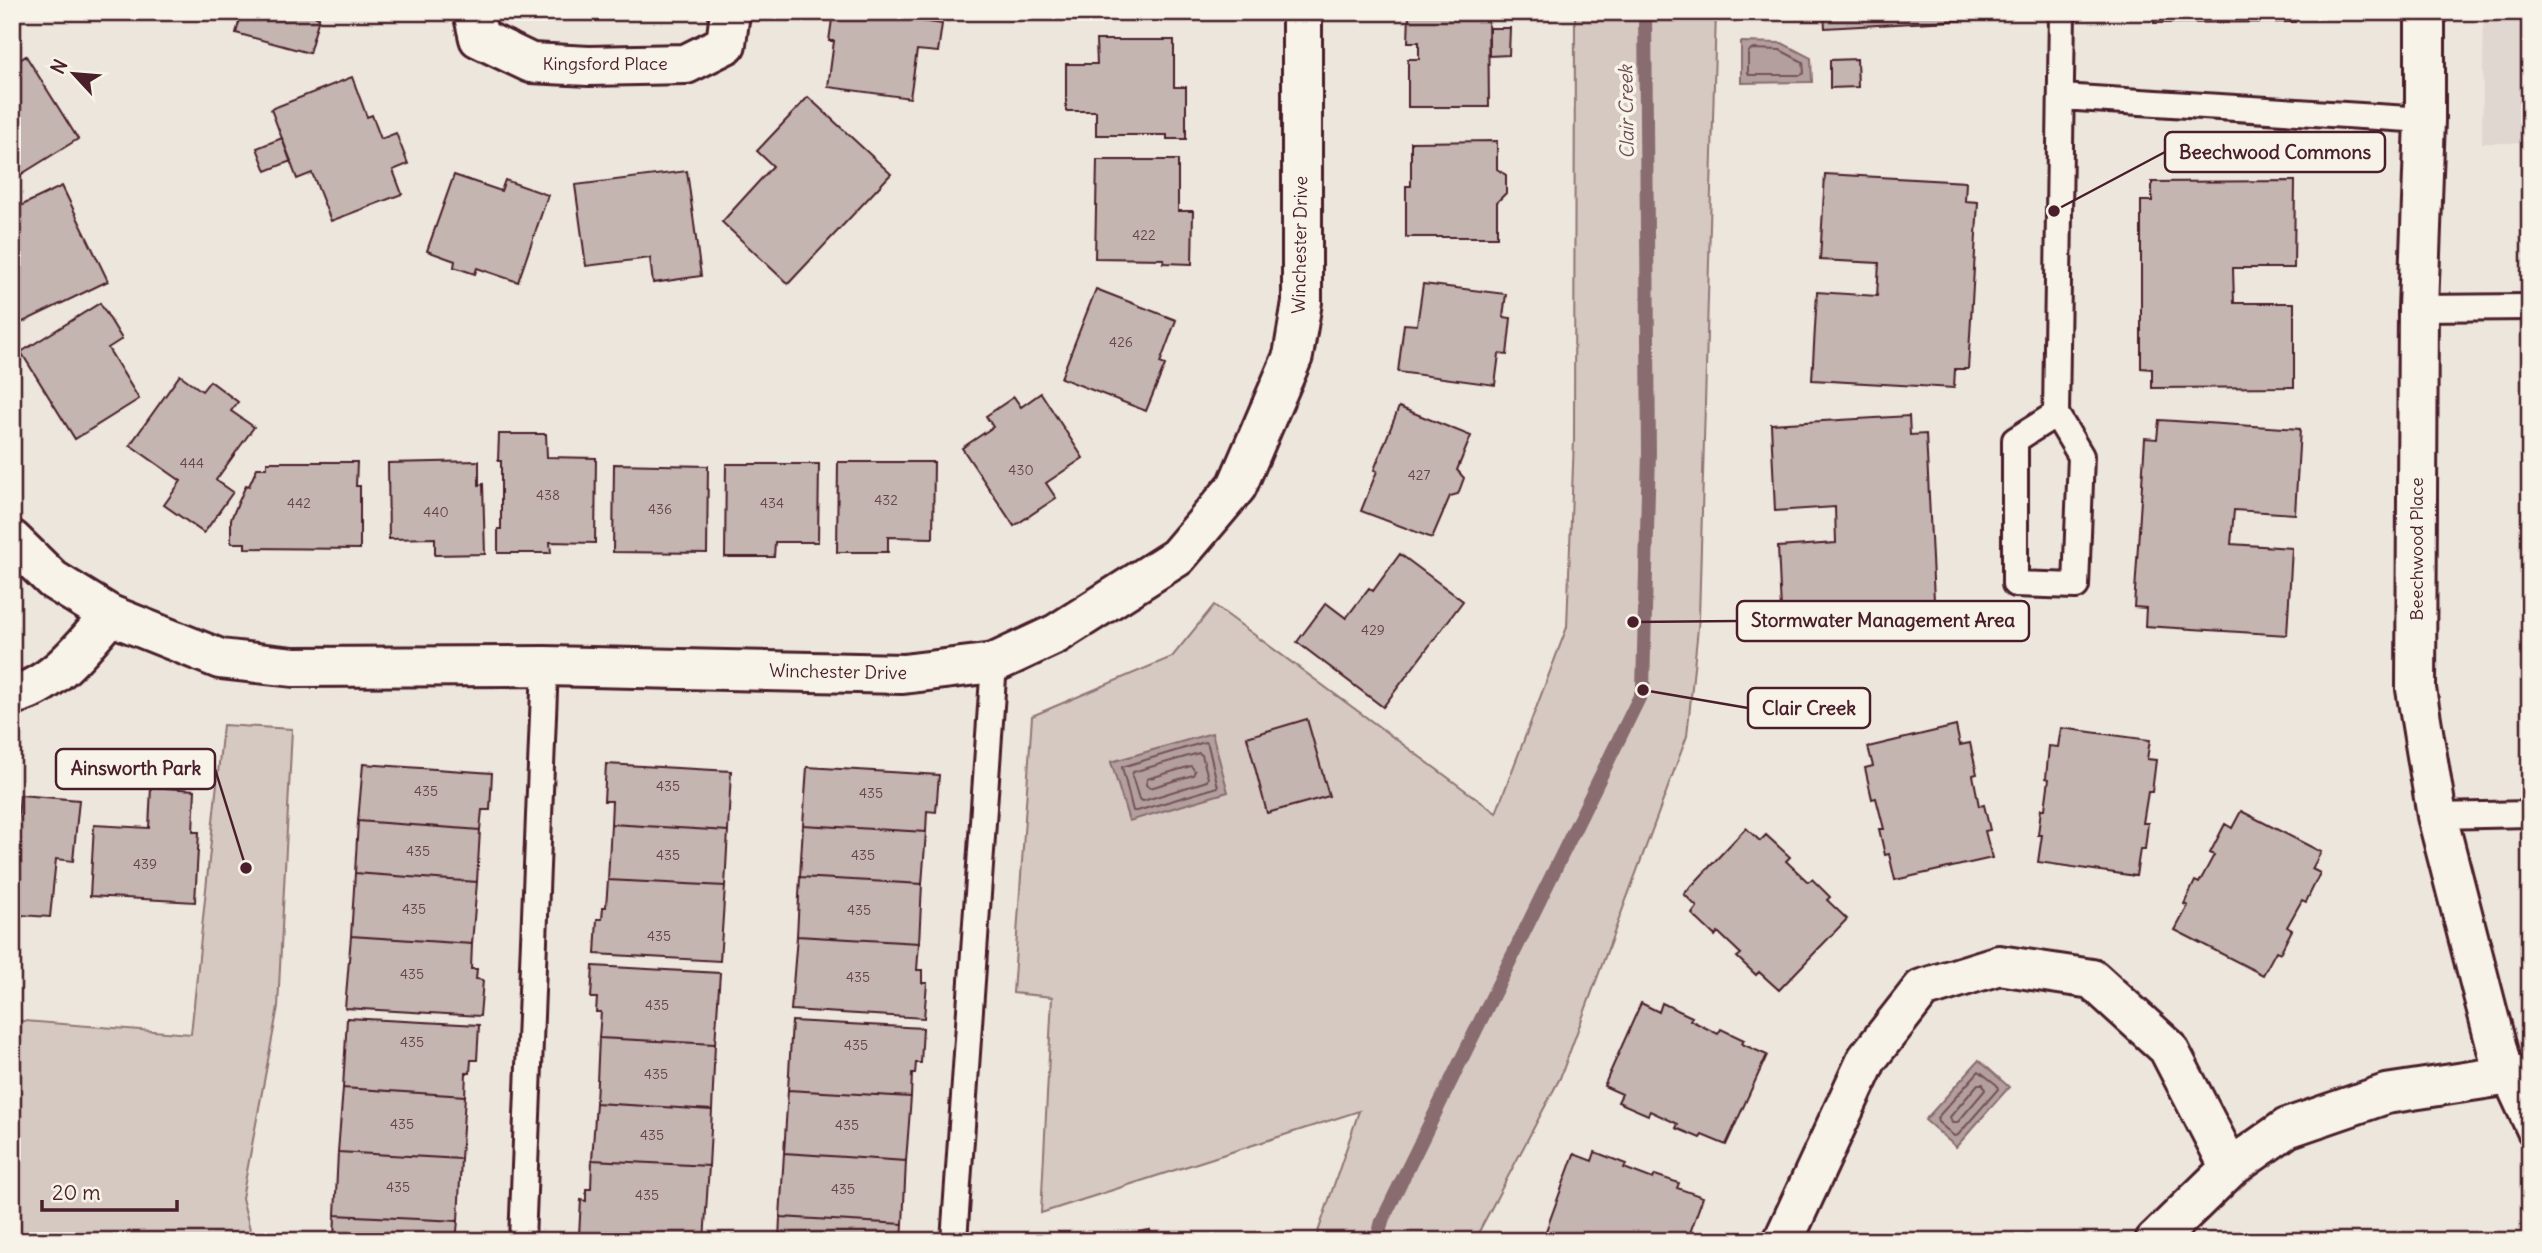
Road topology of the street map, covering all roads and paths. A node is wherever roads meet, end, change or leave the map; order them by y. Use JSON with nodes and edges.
{"nodes":[{"id":1,"x":473,"y":12,"type":"edge"},
{"id":2,"x":730,"y":12,"type":"edge"},
{"id":3,"x":1302,"y":12,"type":"edge"},
{"id":4,"x":2062,"y":12,"type":"edge"},
{"id":5,"x":2425,"y":12,"type":"edge"},
{"id":6,"x":2061,"y":97,"type":"junction"},
{"id":7,"x":2425,"y":120,"type":"junction"},
{"id":8,"x":2530,"y":307,"type":"edge"},
{"id":9,"x":2418,"y":308,"type":"junction"},
{"id":10,"x":2056,"y":414,"type":"junction"},
{"id":11,"x":12,"y":540,"type":"edge"},
{"id":12,"x":110,"y":615,"type":"junction"},
{"id":13,"x":993,"y":663,"type":"junction"},
{"id":14,"x":545,"y":666,"type":"junction"},
{"id":15,"x":12,"y":695,"type":"edge"},
{"id":16,"x":2530,"y":814,"type":"edge"},
{"id":17,"x":2437,"y":816,"type":"junction"},
{"id":18,"x":2517,"y":1076,"type":"edge"},
{"id":19,"x":2530,"y":1132,"type":"edge"},
{"id":20,"x":2230,"y":1168,"type":"junction"},
{"id":21,"x":522,"y":1241,"type":"edge"},
{"id":22,"x":954,"y":1241,"type":"edge"},
{"id":23,"x":1783,"y":1241,"type":"edge"},
{"id":24,"x":2155,"y":1241,"type":"edge"}],
"edges":[{"from":1,"to":2,"type":"street","name":"Kingsford Place"},
{"from":3,"to":13,"type":"street","name":"Winchester Drive"},
{"from":4,"to":6,"type":"lane"},
{"from":5,"to":7,"type":"street","name":"Beechwood Place"},
{"from":6,"to":7,"type":"lane"},
{"from":6,"to":10,"type":"lane"},
{"from":7,"to":9,"type":"street","name":"Beechwood Place"},
{"from":8,"to":9,"type":"lane"},
{"from":9,"to":17,"type":"street","name":"Beechwood Place"},
{"from":10,"to":10,"type":"lane"},
{"from":11,"to":12,"type":"street","name":"Winchester Drive"},
{"from":12,"to":14,"type":"street","name":"Winchester Drive"},
{"from":12,"to":15,"type":"street"},
{"from":13,"to":14,"type":"street","name":"Winchester Drive"},
{"from":13,"to":22,"type":"lane"},
{"from":14,"to":21,"type":"lane"},
{"from":16,"to":17,"type":"lane"},
{"from":17,"to":18,"type":"street","name":"Beechwood Place"},
{"from":18,"to":19,"type":"lane"},
{"from":18,"to":20,"type":"street"},
{"from":20,"to":23,"type":"street"},
{"from":20,"to":24,"type":"street"}]}
